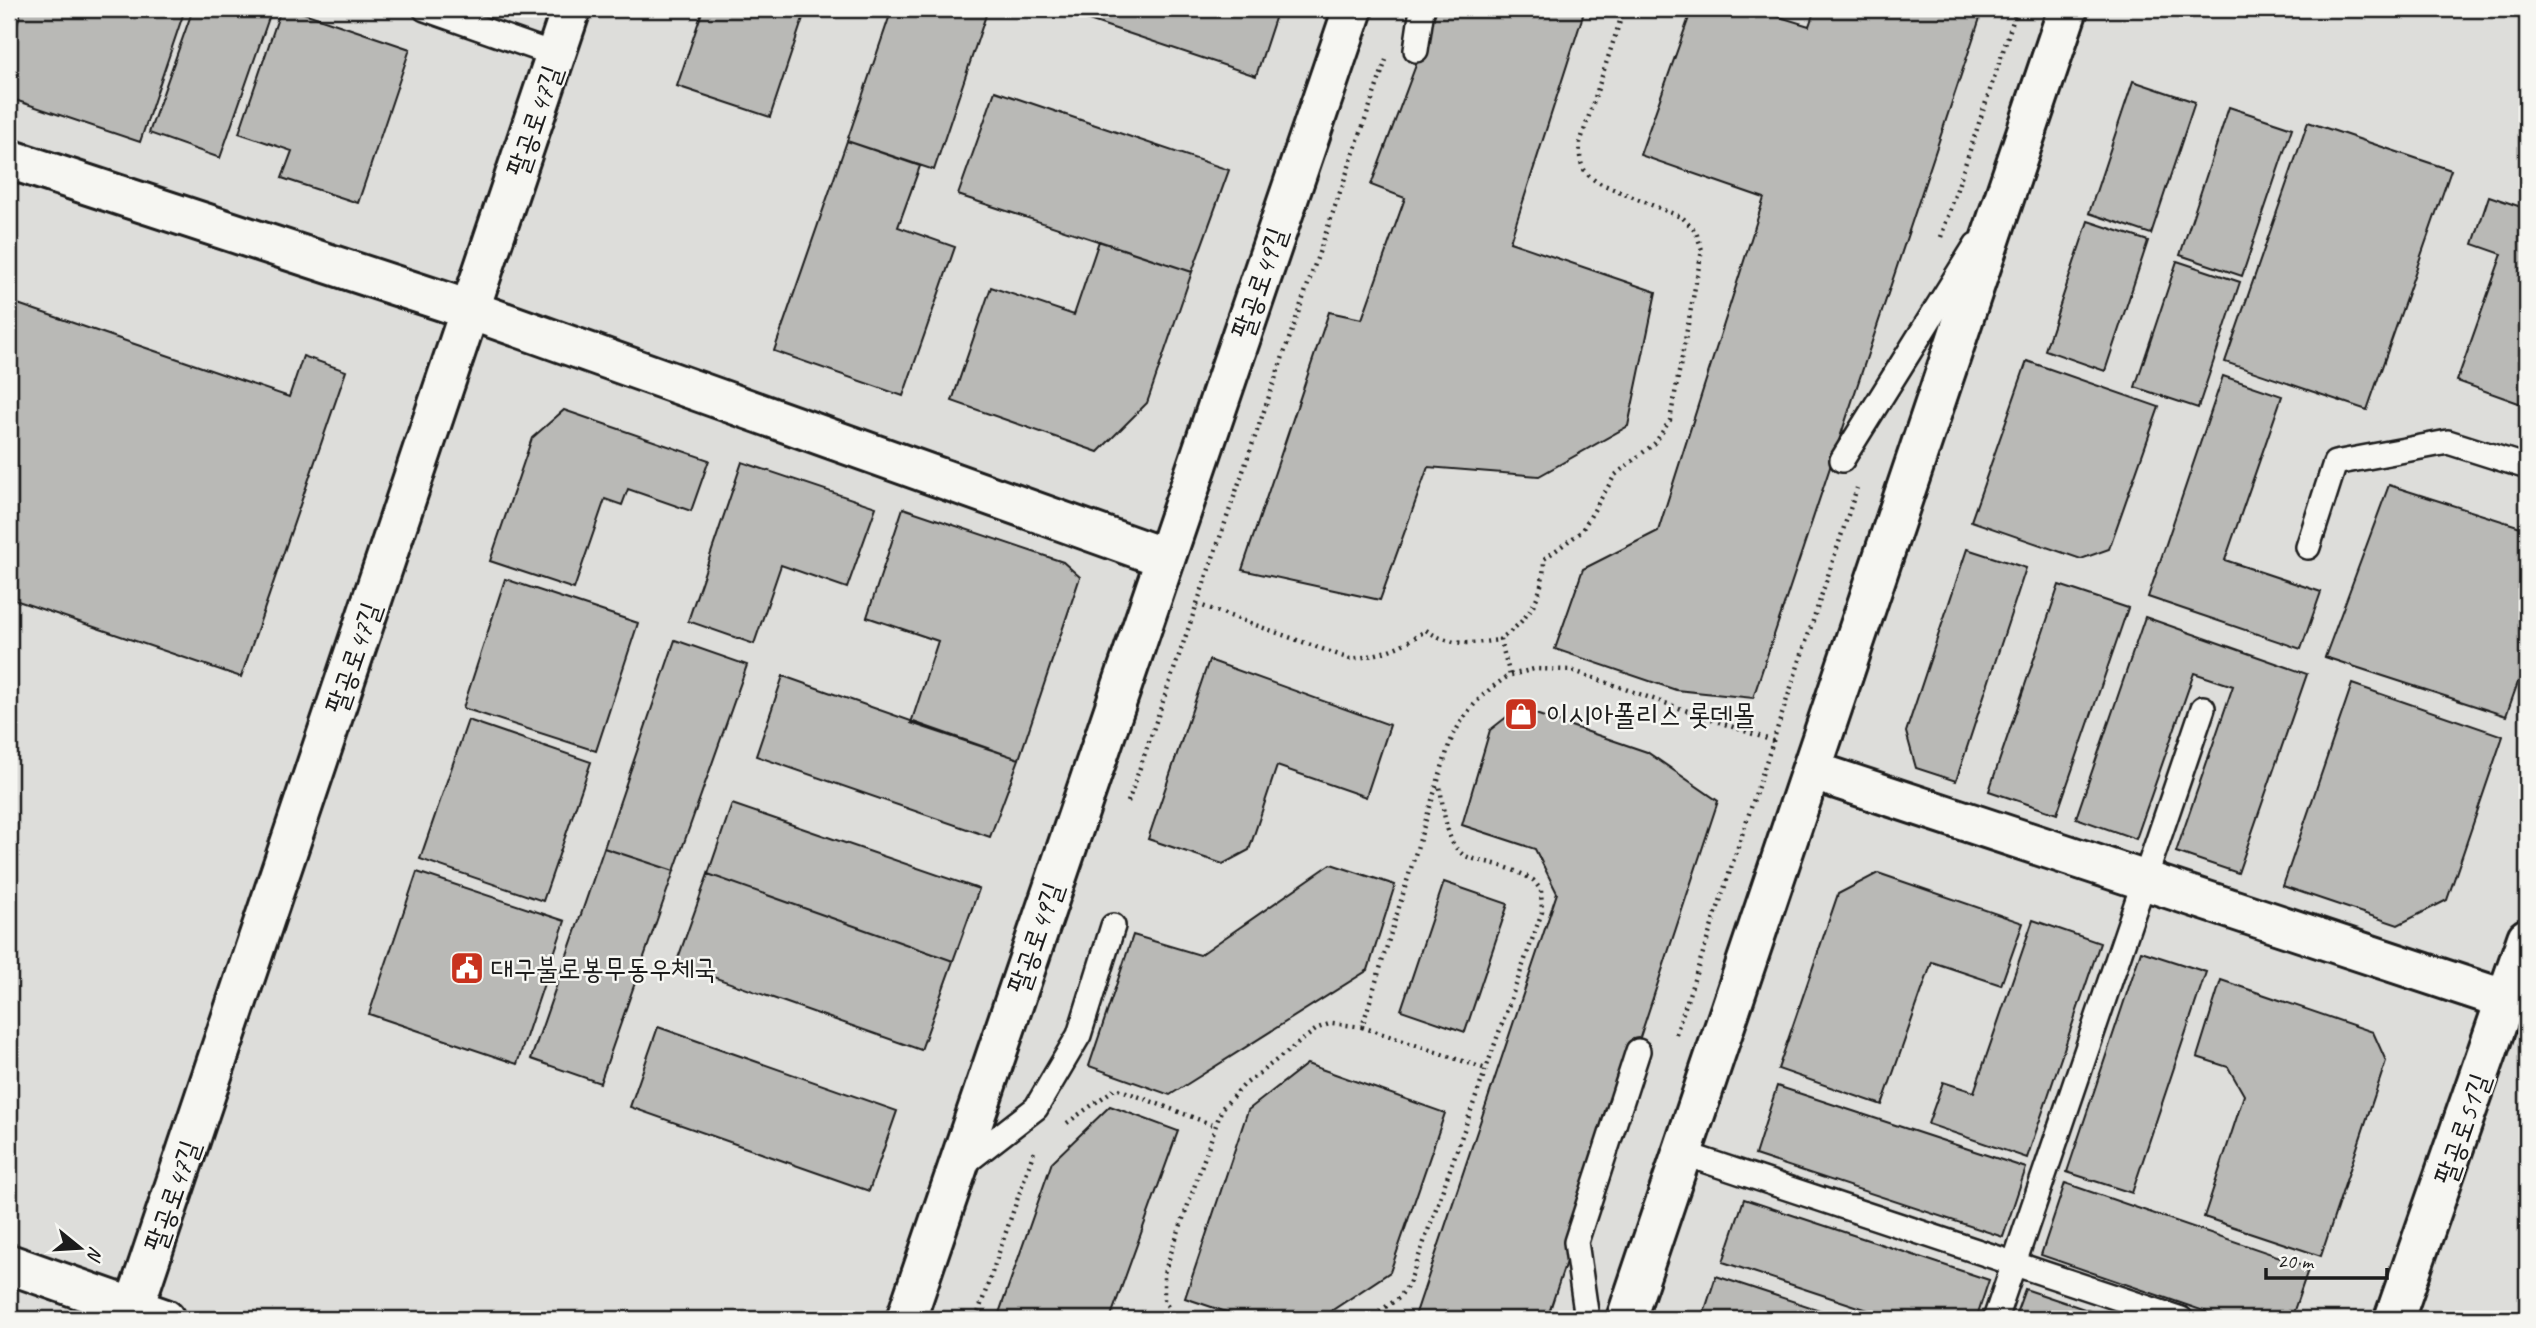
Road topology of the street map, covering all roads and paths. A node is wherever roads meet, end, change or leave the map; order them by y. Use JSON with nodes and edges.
{"nodes":[{"id":1,"x":425,"y":9,"type":"edge"},
{"id":2,"x":571,"y":9,"type":"edge"},
{"id":3,"x":1353,"y":9,"type":"edge"},
{"id":4,"x":1422,"y":9,"type":"edge"},
{"id":5,"x":1624,"y":9,"type":"edge"},
{"id":6,"x":2017,"y":9,"type":"edge"},
{"id":7,"x":2068,"y":9,"type":"edge"},
{"id":8,"x":1391,"y":48,"type":"dead end"},
{"id":9,"x":1416,"y":50,"type":"dead end"},
{"id":10,"x":556,"y":55,"type":"junction"},
{"id":11,"x":9,"y":159,"type":"edge"},
{"id":12,"x":2003,"y":204,"type":"junction"},
{"id":13,"x":1940,"y":240,"type":"dead end"},
{"id":14,"x":470,"y":310,"type":"junction"},
{"id":15,"x":1842,"y":460,"type":"dead end"},
{"id":16,"x":2527,"y":467,"type":"edge"},
{"id":17,"x":1859,"y":484,"type":"dead end"},
{"id":18,"x":2308,"y":547,"type":"dead end"},
{"id":19,"x":1165,"y":558,"type":"junction"},
{"id":20,"x":1197,"y":604,"type":"junction"},
{"id":21,"x":1500,"y":639,"type":"junction"},
{"id":22,"x":1510,"y":675,"type":"junction"},
{"id":23,"x":2203,"y":708,"type":"dead end"},
{"id":24,"x":1773,"y":741,"type":"junction"},
{"id":25,"x":1813,"y":771,"type":"junction"},
{"id":26,"x":1440,"y":784,"type":"junction"},
{"id":27,"x":1128,"y":803,"type":"dead end"},
{"id":28,"x":2144,"y":881,"type":"junction"},
{"id":29,"x":1113,"y":926,"type":"dead end"},
{"id":30,"x":2527,"y":937,"type":"edge"},
{"id":31,"x":2507,"y":1000,"type":"junction"},
{"id":32,"x":1362,"y":1027,"type":"junction"},
{"id":33,"x":1672,"y":1046,"type":"dead end"},
{"id":34,"x":1638,"y":1051,"type":"dead end"},
{"id":35,"x":1486,"y":1069,"type":"junction"},
{"id":36,"x":1064,"y":1125,"type":"dead end"},
{"id":37,"x":1213,"y":1125,"type":"junction"},
{"id":38,"x":1035,"y":1148,"type":"dead end"},
{"id":39,"x":1682,"y":1153,"type":"junction"},
{"id":40,"x":957,"y":1169,"type":"junction"},
{"id":41,"x":2014,"y":1263,"type":"junction"},
{"id":42,"x":9,"y":1264,"type":"edge"},
{"id":43,"x":143,"y":1316,"type":"edge"},
{"id":44,"x":906,"y":1319,"type":"edge"},
{"id":45,"x":976,"y":1319,"type":"edge"},
{"id":46,"x":1174,"y":1319,"type":"edge"},
{"id":47,"x":1367,"y":1319,"type":"edge"},
{"id":48,"x":1587,"y":1319,"type":"edge"},
{"id":49,"x":1626,"y":1319,"type":"edge"},
{"id":50,"x":1995,"y":1319,"type":"edge"},
{"id":51,"x":2181,"y":1319,"type":"edge"},
{"id":52,"x":2395,"y":1319,"type":"edge"}],
"edges":[{"from":1,"to":10,"type":"lane"},
{"from":2,"to":10,"type":"street","name":"팔공로47길"},
{"from":3,"to":19,"type":"street","name":"팔공로49길"},
{"from":4,"to":9,"type":"lane"},
{"from":5,"to":21,"type":"path"},
{"from":6,"to":13,"type":"path"},
{"from":7,"to":12,"type":"street"},
{"from":8,"to":20,"type":"path"},
{"from":10,"to":14,"type":"street","name":"팔공로47길"},
{"from":11,"to":14,"type":"street"},
{"from":12,"to":15,"type":"lane"},
{"from":12,"to":25,"type":"street"},
{"from":14,"to":19,"type":"street"},
{"from":14,"to":43,"type":"street","name":"팔공로47길"},
{"from":16,"to":18,"type":"lane"},
{"from":17,"to":24,"type":"path"},
{"from":19,"to":40,"type":"street","name":"팔공로49길"},
{"from":20,"to":21,"type":"path"},
{"from":20,"to":27,"type":"path"},
{"from":21,"to":22,"type":"path"},
{"from":22,"to":24,"type":"path"},
{"from":22,"to":26,"type":"path"},
{"from":23,"to":28,"type":"lane"},
{"from":24,"to":33,"type":"path"},
{"from":25,"to":28,"type":"street"},
{"from":25,"to":39,"type":"street"},
{"from":26,"to":32,"type":"path"},
{"from":26,"to":35,"type":"path"},
{"from":28,"to":31,"type":"street"},
{"from":28,"to":41,"type":"lane"},
{"from":29,"to":40,"type":"lane"},
{"from":30,"to":31,"type":"street","name":"팔공로51길"},
{"from":31,"to":52,"type":"street","name":"팔공로51길"},
{"from":32,"to":35,"type":"path"},
{"from":32,"to":37,"type":"path"},
{"from":34,"to":48,"type":"lane"},
{"from":35,"to":47,"type":"path"},
{"from":36,"to":37,"type":"path"},
{"from":37,"to":46,"type":"path"},
{"from":38,"to":45,"type":"path"},
{"from":39,"to":41,"type":"lane"},
{"from":39,"to":49,"type":"street"},
{"from":40,"to":44,"type":"street","name":"팔공로49길"},
{"from":41,"to":50,"type":"lane"},
{"from":41,"to":51,"type":"lane"},
{"from":42,"to":43,"type":"street"}]}
